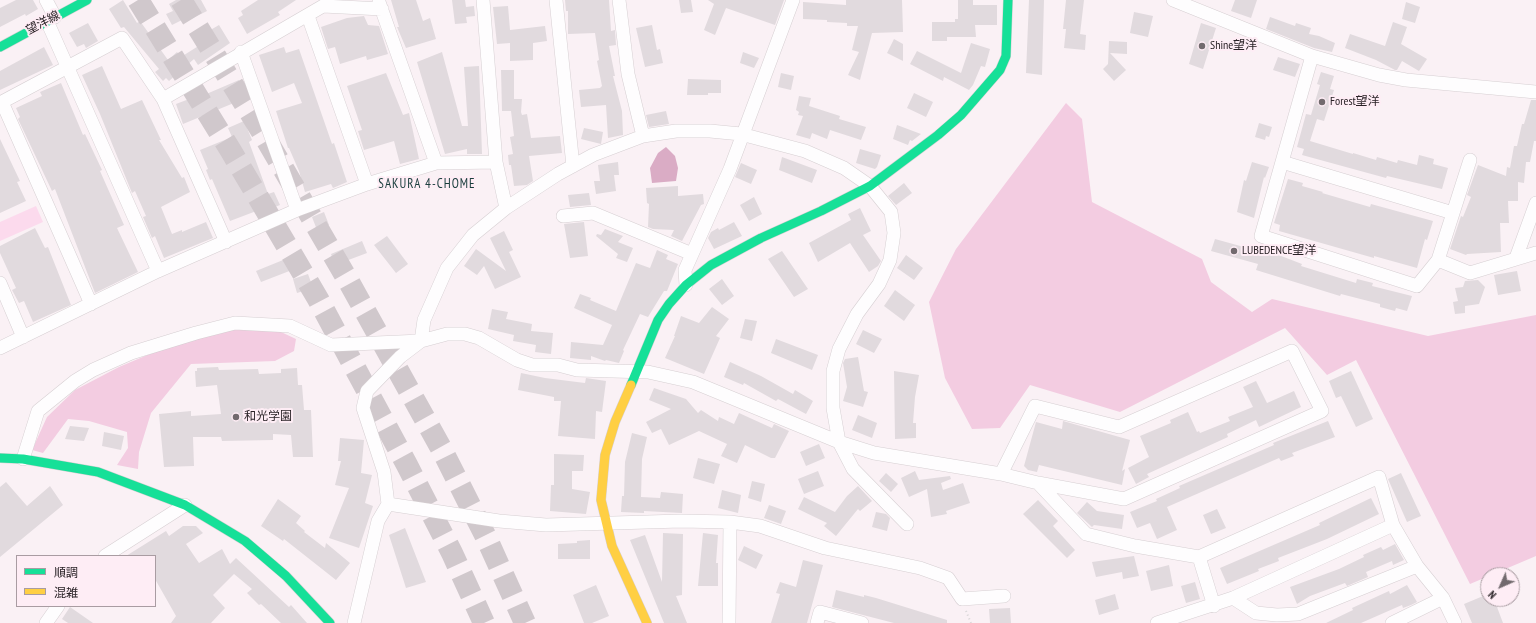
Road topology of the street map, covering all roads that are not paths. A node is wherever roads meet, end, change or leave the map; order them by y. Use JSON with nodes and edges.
{"nodes":[{"id":1,"x":46,"y":0,"type":"edge"},
{"id":2,"x":87,"y":0,"type":"edge"},
{"id":3,"x":483,"y":0,"type":"edge"},
{"id":4,"x":556,"y":0,"type":"edge"},
{"id":5,"x":620,"y":0,"type":"edge"},
{"id":6,"x":793,"y":0,"type":"edge"},
{"id":7,"x":1008,"y":0,"type":"edge"},
{"id":8,"x":1173,"y":0,"type":"edge"},
{"id":9,"x":380,"y":4,"type":"edge"},
{"id":10,"x":308,"y":16,"type":"junction"},
{"id":11,"x":51,"y":19,"type":"junction"},
{"id":12,"x":0,"y":47,"type":"edge"},
{"id":13,"x":241,"y":52,"type":"junction"},
{"id":14,"x":1312,"y":56,"type":"junction"},
{"id":15,"x":67,"y":67,"type":"junction"},
{"id":16,"x":1536,"y":92,"type":"edge"},
{"id":17,"x":163,"y":99,"type":"junction"},
{"id":18,"x":1,"y":102,"type":"edge"},
{"id":19,"x":741,"y":134,"type":"junction"},
{"id":20,"x":643,"y":136,"type":"junction"},
{"id":21,"x":1470,"y":160,"type":"dead end"},
{"id":22,"x":496,"y":162,"type":"junction"},
{"id":23,"x":1282,"y":162,"type":"junction"},
{"id":24,"x":436,"y":163,"type":"junction"},
{"id":25,"x":573,"y":166,"type":"junction"},
{"id":26,"x":368,"y":184,"type":"junction"},
{"id":27,"x":870,"y":186,"type":"junction"},
{"id":28,"x":1536,"y":203,"type":"edge"},
{"id":29,"x":506,"y":208,"type":"junction"},
{"id":30,"x":297,"y":210,"type":"junction"},
{"id":31,"x":1453,"y":213,"type":"junction"},
{"id":32,"x":563,"y":216,"type":"dead end"},
{"id":33,"x":226,"y":242,"type":"junction"},
{"id":34,"x":1536,"y":253,"type":"edge"},
{"id":35,"x":692,"y":254,"type":"junction"},
{"id":36,"x":1516,"y":258,"type":"junction"},
{"id":37,"x":1438,"y":260,"type":"junction"},
{"id":38,"x":158,"y":271,"type":"junction"},
{"id":39,"x":0,"y":283,"type":"edge"},
{"id":40,"x":686,"y":285,"type":"junction"},
{"id":41,"x":91,"y":304,"type":"junction"},
{"id":42,"x":23,"y":337,"type":"junction"},
{"id":43,"x":421,"y":341,"type":"junction"},
{"id":44,"x":0,"y":348,"type":"edge"},
{"id":45,"x":637,"y":372,"type":"junction"},
{"id":46,"x":839,"y":442,"type":"junction"},
{"id":47,"x":0,"y":458,"type":"edge"},
{"id":48,"x":22,"y":460,"type":"junction"},
{"id":49,"x":1001,"y":474,"type":"junction"},
{"id":50,"x":1038,"y":483,"type":"junction"},
{"id":51,"x":388,"y":504,"type":"junction"},
{"id":52,"x":185,"y":505,"type":"junction"},
{"id":53,"x":730,"y":522,"type":"junction"},
{"id":54,"x":607,"y":524,"type":"junction"},
{"id":55,"x":907,"y":524,"type":"dead end"},
{"id":56,"x":1393,"y":525,"type":"junction"},
{"id":57,"x":108,"y":555,"type":"edge"},
{"id":58,"x":1200,"y":557,"type":"junction"},
{"id":59,"x":1417,"y":566,"type":"junction"},
{"id":60,"x":1004,"y":596,"type":"dead end"},
{"id":61,"x":1233,"y":598,"type":"junction"},
{"id":62,"x":1443,"y":598,"type":"junction"},
{"id":63,"x":1214,"y":606,"type":"junction"},
{"id":64,"x":57,"y":607,"type":"edge"},
{"id":65,"x":46,"y":623,"type":"edge"},
{"id":66,"x":330,"y":623,"type":"edge"},
{"id":67,"x":354,"y":623,"type":"edge"},
{"id":68,"x":647,"y":623,"type":"edge"},
{"id":69,"x":729,"y":623,"type":"edge"},
{"id":70,"x":817,"y":623,"type":"edge"},
{"id":71,"x":862,"y":623,"type":"edge"},
{"id":72,"x":1157,"y":623,"type":"edge"},
{"id":73,"x":1392,"y":623,"type":"edge"},
{"id":74,"x":1455,"y":623,"type":"edge"}],
"edges":[{"from":1,"to":11,"type":"street"},
{"from":2,"to":11,"type":"street","name":"望洋線"},
{"from":3,"to":22,"type":"street"},
{"from":4,"to":25,"type":"street"},
{"from":5,"to":20,"type":"street"},
{"from":6,"to":19,"type":"street"},
{"from":7,"to":27,"type":"street"},
{"from":8,"to":14,"type":"street"},
{"from":9,"to":10,"type":"street"},
{"from":9,"to":24,"type":"street"},
{"from":10,"to":13,"type":"street"},
{"from":10,"to":26,"type":"street"},
{"from":11,"to":12,"type":"street","name":"望洋線"},
{"from":11,"to":15,"type":"street"},
{"from":13,"to":17,"type":"street"},
{"from":13,"to":30,"type":"street"},
{"from":14,"to":16,"type":"street"},
{"from":14,"to":23,"type":"street"},
{"from":15,"to":17,"type":"street"},
{"from":15,"to":18,"type":"street"},
{"from":15,"to":38,"type":"street"},
{"from":17,"to":33,"type":"street"},
{"from":18,"to":41,"type":"street"},
{"from":19,"to":20,"type":"street"},
{"from":19,"to":27,"type":"street"},
{"from":19,"to":35,"type":"street"},
{"from":20,"to":25,"type":"street"},
{"from":21,"to":31,"type":"street"},
{"from":22,"to":24,"type":"street"},
{"from":22,"to":29,"type":"street"},
{"from":23,"to":31,"type":"street"},
{"from":23,"to":37,"type":"street"},
{"from":24,"to":26,"type":"street"},
{"from":25,"to":29,"type":"street"},
{"from":26,"to":30,"type":"street"},
{"from":27,"to":40,"type":"street"},
{"from":27,"to":46,"type":"street"},
{"from":28,"to":36,"type":"street"},
{"from":29,"to":43,"type":"street"},
{"from":30,"to":33,"type":"street"},
{"from":31,"to":37,"type":"street"},
{"from":32,"to":35,"type":"street"},
{"from":33,"to":38,"type":"street"},
{"from":34,"to":36,"type":"street"},
{"from":35,"to":40,"type":"street"},
{"from":36,"to":37,"type":"street"},
{"from":38,"to":41,"type":"street"},
{"from":39,"to":42,"type":"street"},
{"from":40,"to":45,"type":"street"},
{"from":41,"to":42,"type":"street"},
{"from":42,"to":44,"type":"street"},
{"from":43,"to":45,"type":"street"},
{"from":43,"to":48,"type":"street"},
{"from":43,"to":51,"type":"street"},
{"from":45,"to":46,"type":"street"},
{"from":45,"to":54,"type":"street"},
{"from":46,"to":49,"type":"street"},
{"from":46,"to":55,"type":"street"},
{"from":47,"to":48,"type":"street"},
{"from":48,"to":52,"type":"street"},
{"from":49,"to":50,"type":"street"},
{"from":49,"to":50,"type":"street"},
{"from":50,"to":58,"type":"street"},
{"from":51,"to":54,"type":"street"},
{"from":51,"to":67,"type":"street"},
{"from":52,"to":57,"type":"street"},
{"from":52,"to":66,"type":"street"},
{"from":53,"to":54,"type":"street"},
{"from":53,"to":60,"type":"street"},
{"from":53,"to":69,"type":"street"},
{"from":54,"to":68,"type":"street"},
{"from":56,"to":58,"type":"street"},
{"from":56,"to":59,"type":"street"},
{"from":56,"to":61,"type":"street"},
{"from":58,"to":63,"type":"street"},
{"from":59,"to":61,"type":"street"},
{"from":59,"to":62,"type":"street"},
{"from":61,"to":63,"type":"street"},
{"from":62,"to":73,"type":"street"},
{"from":62,"to":74,"type":"street"},
{"from":63,"to":72,"type":"street"},
{"from":64,"to":65,"type":"street"},
{"from":70,"to":71,"type":"street"}]}
